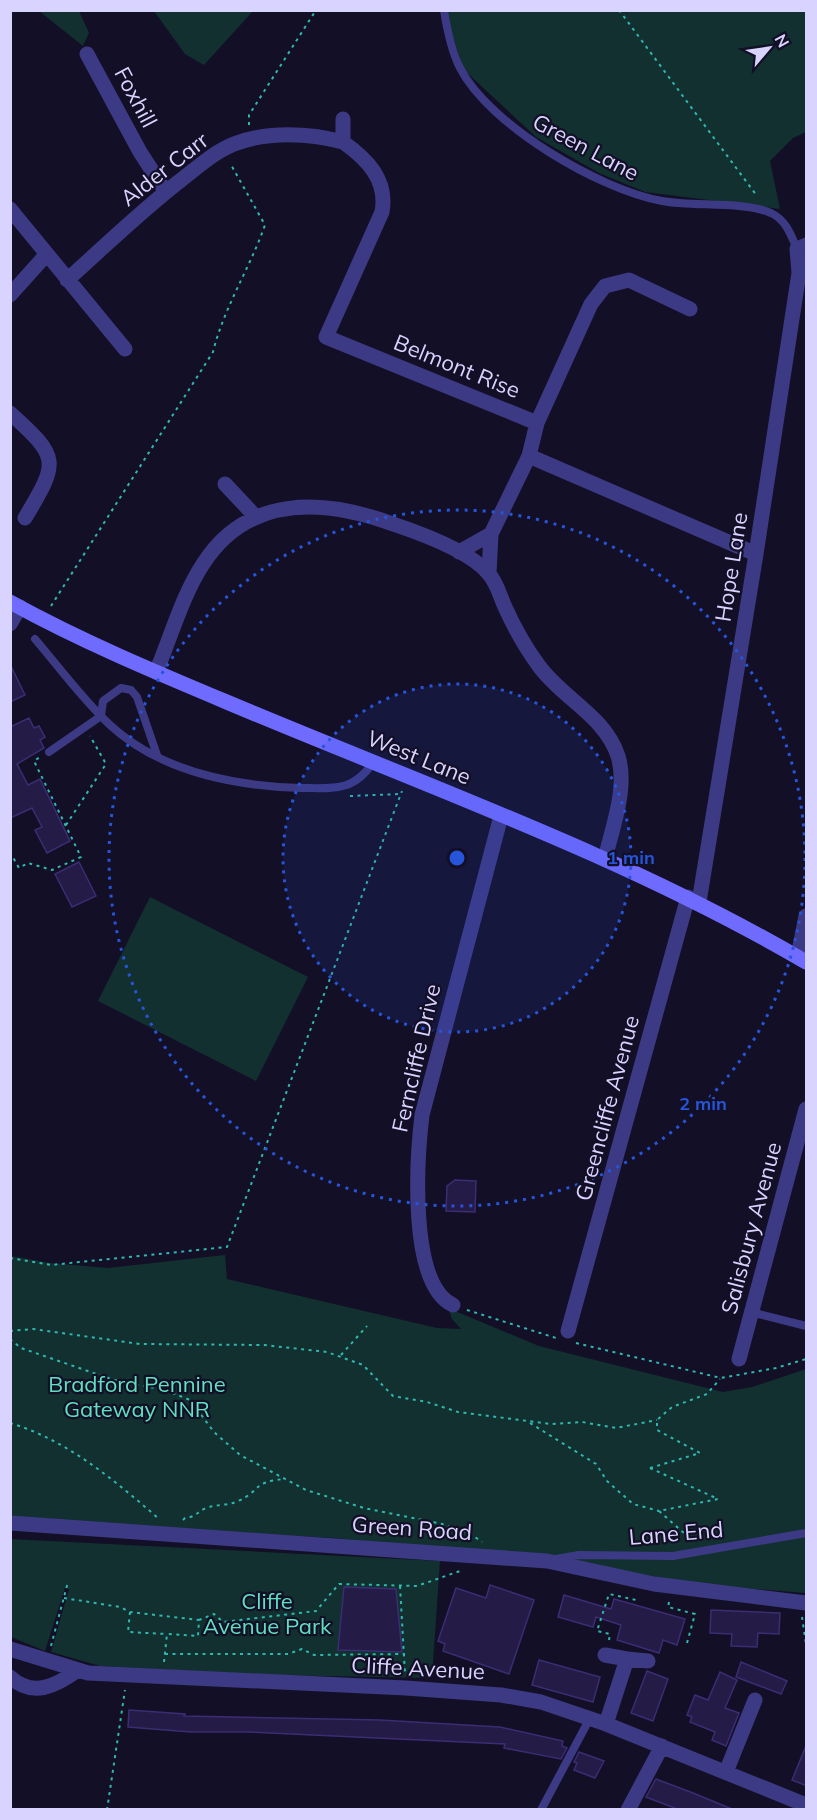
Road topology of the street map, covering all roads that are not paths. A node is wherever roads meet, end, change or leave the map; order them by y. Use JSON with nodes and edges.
{"nodes":[{"id":1,"x":444,"y":10,"type":"edge"},
{"id":2,"x":87,"y":54,"type":"dead end"},
{"id":3,"x":343,"y":119,"type":"dead end"},
{"id":4,"x":343,"y":142,"type":"junction"},
{"id":5,"x":166,"y":192,"type":"junction"},
{"id":6,"x":10,"y":209,"type":"edge"},
{"id":7,"x":802,"y":247,"type":"edge"},
{"id":8,"x":46,"y":255,"type":"junction"},
{"id":9,"x":67,"y":280,"type":"junction"},
{"id":10,"x":10,"y":295,"type":"edge"},
{"id":11,"x":690,"y":309,"type":"dead end"},
{"id":12,"x":125,"y":350,"type":"dead end"},
{"id":13,"x":10,"y":413,"type":"edge"},
{"id":14,"x":537,"y":423,"type":"junction"},
{"id":15,"x":530,"y":456,"type":"junction"},
{"id":16,"x":225,"y":484,"type":"dead end"},
{"id":17,"x":255,"y":516,"type":"junction"},
{"id":18,"x":25,"y":518,"type":"dead end"},
{"id":19,"x":491,"y":534,"type":"junction"},
{"id":20,"x":459,"y":552,"type":"junction"},
{"id":21,"x":756,"y":554,"type":"junction"},
{"id":22,"x":489,"y":573,"type":"junction"},
{"id":23,"x":15,"y":604,"type":"edge"},
{"id":24,"x":10,"y":624,"type":"edge"},
{"id":25,"x":35,"y":639,"type":"dead end"},
{"id":26,"x":156,"y":672,"type":"junction"},
{"id":27,"x":104,"y":718,"type":"junction"},
{"id":28,"x":49,"y":752,"type":"road end"},
{"id":29,"x":157,"y":755,"type":"junction"},
{"id":30,"x":373,"y":762,"type":"junction"},
{"id":31,"x":501,"y":816,"type":"junction"},
{"id":32,"x":605,"y":859,"type":"junction"},
{"id":33,"x":693,"y":900,"type":"junction"},
{"id":34,"x":807,"y":916,"type":"edge"},
{"id":35,"x":802,"y":959,"type":"edge"},
{"id":36,"x":807,"y":1109,"type":"edge"},
{"id":37,"x":453,"y":1305,"type":"road end"},
{"id":38,"x":751,"y":1311,"type":"junction"},
{"id":39,"x":807,"y":1326,"type":"edge"},
{"id":40,"x":568,"y":1331,"type":"dead end"},
{"id":41,"x":739,"y":1359,"type":"dead end"},
{"id":42,"x":10,"y":1523,"type":"edge"},
{"id":43,"x":807,"y":1533,"type":"edge"},
{"id":44,"x":547,"y":1561,"type":"junction"},
{"id":45,"x":807,"y":1603,"type":"edge"},
{"id":46,"x":10,"y":1649,"type":"edge"},
{"id":47,"x":604,"y":1655,"type":"road end"},
{"id":48,"x":627,"y":1659,"type":"junction"},
{"id":49,"x":648,"y":1661,"type":"dead end"},
{"id":50,"x":78,"y":1670,"type":"junction"},
{"id":51,"x":10,"y":1677,"type":"edge"},
{"id":52,"x":756,"y":1700,"type":"dead end"},
{"id":53,"x":590,"y":1718,"type":"junction"},
{"id":54,"x":606,"y":1724,"type":"junction"},
{"id":55,"x":662,"y":1746,"type":"junction"},
{"id":56,"x":726,"y":1772,"type":"junction"},
{"id":57,"x":807,"y":1805,"type":"edge"},
{"id":58,"x":541,"y":1809,"type":"edge"},
{"id":59,"x":628,"y":1809,"type":"edge"}],
"edges":[{"from":1,"to":7,"type":"lane","name":"Green Lane"},
{"from":2,"to":5,"type":"street","name":"Foxhill"},
{"from":3,"to":4,"type":"street"},
{"from":4,"to":5,"type":"street","name":"Alder Carr"},
{"from":4,"to":14,"type":"street","name":"Belmont Rise"},
{"from":5,"to":9,"type":"street","name":"Alder Carr"},
{"from":6,"to":8,"type":"street"},
{"from":7,"to":21,"type":"street","name":"Hope Lane"},
{"from":8,"to":9,"type":"street"},
{"from":8,"to":10,"type":"street"},
{"from":9,"to":12,"type":"street"},
{"from":11,"to":14,"type":"street"},
{"from":13,"to":18,"type":"street"},
{"from":14,"to":15,"type":"street","name":"Belmont Rise"},
{"from":15,"to":19,"type":"street","name":"Belmont Rise"},
{"from":15,"to":21,"type":"street"},
{"from":16,"to":17,"type":"street"},
{"from":17,"to":20,"type":"street"},
{"from":17,"to":26,"type":"street"},
{"from":19,"to":20,"type":"street"},
{"from":19,"to":22,"type":"street"},
{"from":20,"to":22,"type":"street"},
{"from":21,"to":33,"type":"street","name":"Hope Lane"},
{"from":22,"to":32,"type":"street"},
{"from":23,"to":24,"type":"street"},
{"from":23,"to":26,"type":"street","name":"West Lane"},
{"from":25,"to":27,"type":"lane"},
{"from":26,"to":30,"type":"street","name":"West Lane"},
{"from":27,"to":28,"type":"lane"},
{"from":27,"to":29,"type":"lane"},
{"from":27,"to":29,"type":"lane"},
{"from":29,"to":30,"type":"lane"},
{"from":30,"to":31,"type":"street","name":"West Lane"},
{"from":31,"to":32,"type":"street","name":"West Lane"},
{"from":31,"to":37,"type":"street","name":"Ferncliffe Drive"},
{"from":32,"to":33,"type":"street","name":"West Lane"},
{"from":33,"to":35,"type":"street","name":"West Lane"},
{"from":33,"to":40,"type":"street","name":"Greencliffe Avenue"},
{"from":34,"to":35,"type":"street"},
{"from":36,"to":38,"type":"street","name":"Salisbury Avenue"},
{"from":38,"to":39,"type":"lane"},
{"from":38,"to":41,"type":"street","name":"Salisbury Avenue"},
{"from":42,"to":44,"type":"street","name":"Green Road"},
{"from":43,"to":44,"type":"lane","name":"Lane End"},
{"from":44,"to":45,"type":"street","name":"Green Road"},
{"from":46,"to":50,"type":"street","name":"Cliffe Avenue"},
{"from":47,"to":48,"type":"street"},
{"from":48,"to":49,"type":"street"},
{"from":48,"to":54,"type":"street"},
{"from":50,"to":51,"type":"street"},
{"from":50,"to":53,"type":"street","name":"Cliffe Avenue"},
{"from":52,"to":56,"type":"street"},
{"from":53,"to":54,"type":"street","name":"Cliffe Avenue"},
{"from":53,"to":58,"type":"lane"},
{"from":54,"to":55,"type":"street","name":"Cliffe Avenue"},
{"from":55,"to":56,"type":"street","name":"Cliffe Avenue"},
{"from":55,"to":59,"type":"street"},
{"from":56,"to":57,"type":"street","name":"Cliffe Avenue"}]}
